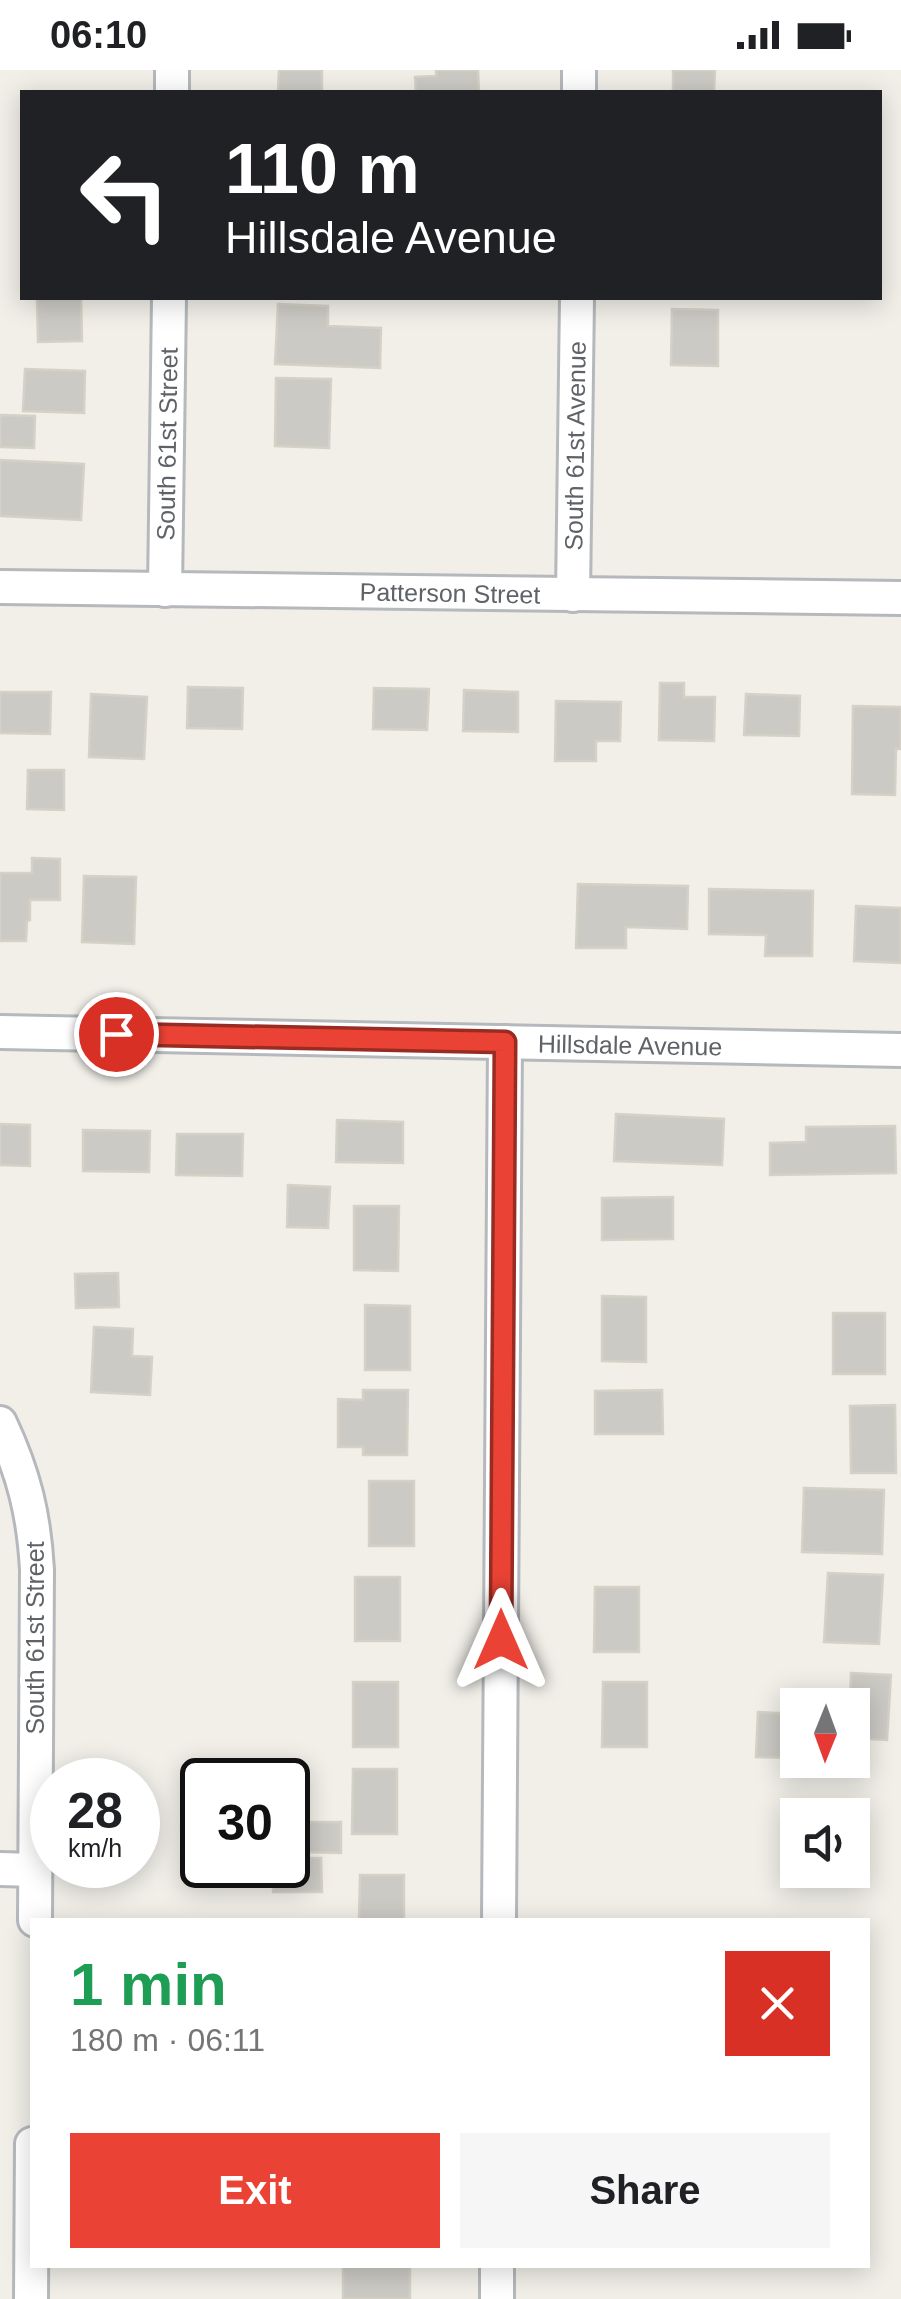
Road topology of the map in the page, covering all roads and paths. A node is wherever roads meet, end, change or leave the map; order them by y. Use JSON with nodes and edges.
{"nodes":[{"id":1,"x":169,"y":300,"type":"edge"},
{"id":2,"x":576,"y":300,"type":"edge"},
{"id":3,"x":0,"y":587,"type":"edge"},
{"id":4,"x":165,"y":590,"type":"junction"},
{"id":5,"x":573,"y":595,"type":"junction"},
{"id":6,"x":901,"y":598,"type":"edge"},
{"id":7,"x":0,"y":1032,"type":"edge"},
{"id":8,"x":505,"y":1042,"type":"junction"},
{"id":9,"x":901,"y":1050,"type":"edge"},
{"id":10,"x":0,"y":1423,"type":"edge"},
{"id":11,"x":36,"y":1758,"type":"edge"},
{"id":12,"x":0,"y":1870,"type":"edge"},
{"id":13,"x":30,"y":1870,"type":"edge"},
{"id":14,"x":35,"y":1888,"type":"edge"},
{"id":15,"x":34,"y":1918,"type":"edge"},
{"id":16,"x":499,"y":1918,"type":"edge"},
{"id":17,"x":31,"y":2268,"type":"edge"},
{"id":18,"x":497,"y":2268,"type":"edge"},
{"id":19,"x":31,"y":2299,"type":"edge"},
{"id":20,"x":497,"y":2299,"type":"edge"}],
"edges":[{"from":1,"to":4,"type":"street","name":"South 61st Street"},
{"from":2,"to":5,"type":"street","name":"South 61st Avenue"},
{"from":3,"to":4,"type":"street","name":"Patterson Street"},
{"from":4,"to":5,"type":"street","name":"Patterson Street"},
{"from":5,"to":6,"type":"street","name":"Patterson Street"},
{"from":7,"to":8,"type":"street","name":"Hillsdale Avenue"},
{"from":8,"to":9,"type":"street","name":"Hillsdale Avenue"},
{"from":8,"to":16,"type":"street"},
{"from":10,"to":11,"type":"street","name":"South 61st Street"},
{"from":12,"to":13,"type":"street"},
{"from":14,"to":15,"type":"street","name":"South 61st Street"},
{"from":17,"to":19,"type":"street"},
{"from":18,"to":20,"type":"street"}]}
